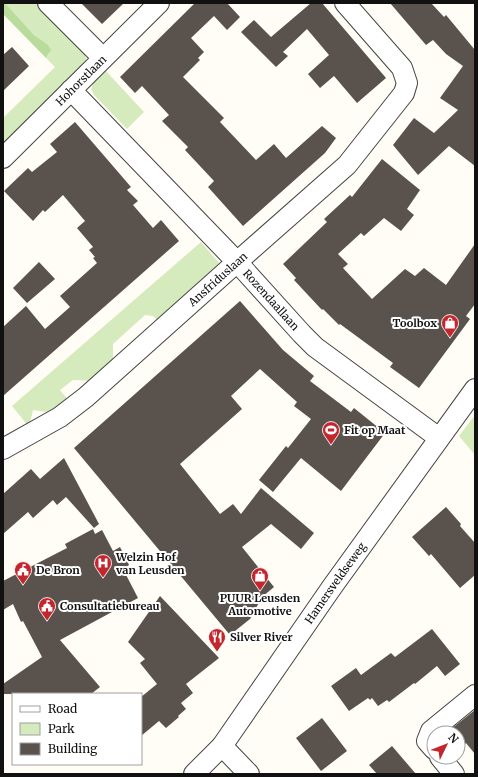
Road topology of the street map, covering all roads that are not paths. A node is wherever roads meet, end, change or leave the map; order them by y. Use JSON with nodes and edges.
{"nodes":[{"id":1,"x":48,"y":3,"type":"edge"},
{"id":2,"x":159,"y":3,"type":"edge"},
{"id":3,"x":345,"y":3,"type":"edge"},
{"id":4,"x":103,"y":58,"type":"junction"},
{"id":5,"x":71,"y":90,"type":"junction"},
{"id":6,"x":3,"y":158,"type":"edge"},
{"id":7,"x":237,"y":262,"type":"junction"},
{"id":8,"x":475,"y":389,"type":"edge"},
{"id":9,"x":439,"y":438,"type":"junction"},
{"id":10,"x":3,"y":449,"type":"edge"},
{"id":11,"x":475,"y":695,"type":"edge"},
{"id":12,"x":439,"y":725,"type":"edge"},
{"id":13,"x":222,"y":746,"type":"junction"},
{"id":14,"x":447,"y":765,"type":"edge"},
{"id":15,"x":194,"y":774,"type":"edge"},
{"id":16,"x":248,"y":774,"type":"edge"},
{"id":17,"x":454,"y":774,"type":"edge"}],
"edges":[{"from":1,"to":4,"type":"street"},
{"from":2,"to":4,"type":"street","name":"Hohorstlaan"},
{"from":3,"to":7,"type":"street","name":"Ansfriduslaan"},
{"from":4,"to":5,"type":"street","name":"Hohorstlaan"},
{"from":5,"to":6,"type":"street","name":"Hohorstlaan"},
{"from":5,"to":7,"type":"street","name":"Rozendaallaan"},
{"from":7,"to":9,"type":"street","name":"Rozendaallaan"},
{"from":7,"to":10,"type":"street","name":"Ansfriduslaan"},
{"from":8,"to":9,"type":"street","name":"Hamersveldseweg"},
{"from":9,"to":13,"type":"street","name":"Hamersveldseweg"},
{"from":11,"to":12,"type":"street"},
{"from":13,"to":15,"type":"street","name":"Hamersveldseweg"},
{"from":13,"to":16,"type":"street"},
{"from":14,"to":17,"type":"street"}]}
